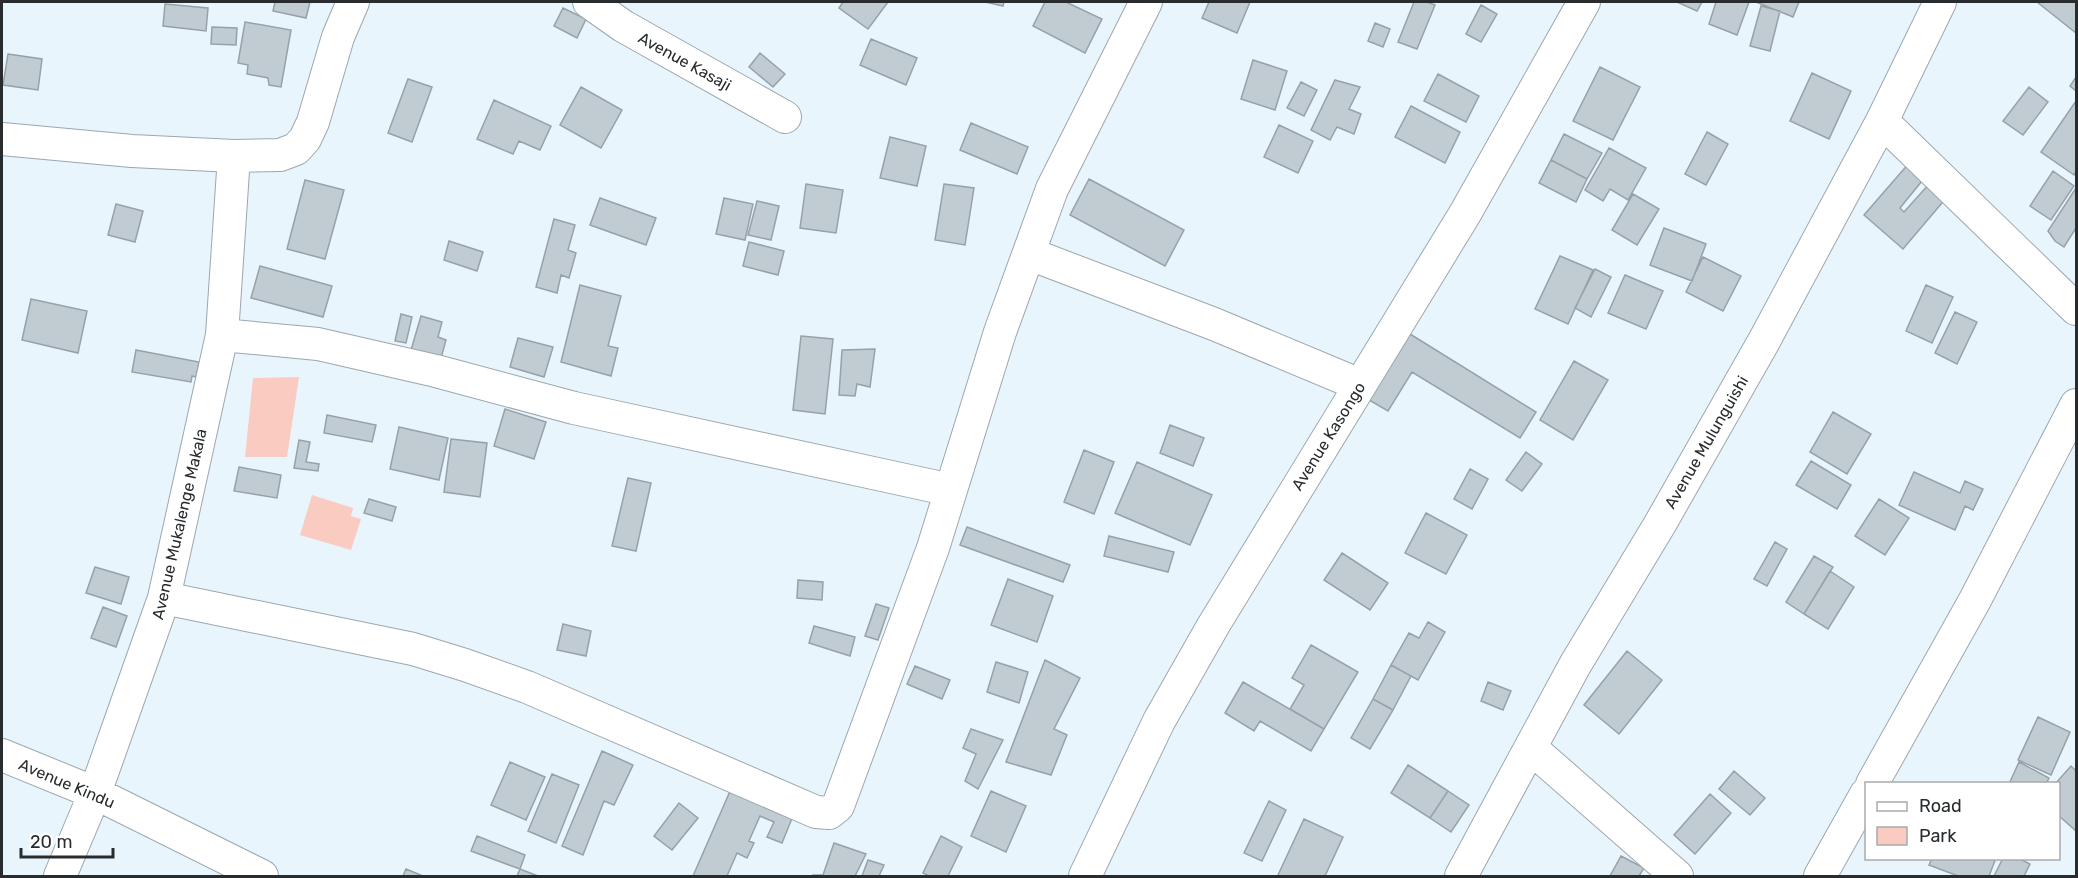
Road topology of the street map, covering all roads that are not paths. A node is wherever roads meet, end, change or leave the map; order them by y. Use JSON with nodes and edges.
{"nodes":[{"id":1,"x":353,"y":2,"type":"edge"},
{"id":2,"x":589,"y":2,"type":"edge"},
{"id":3,"x":1146,"y":2,"type":"edge"},
{"id":4,"x":1584,"y":2,"type":"edge"},
{"id":5,"x":1940,"y":2,"type":"edge"},
{"id":6,"x":785,"y":117,"type":"dead end"},
{"id":7,"x":1882,"y":121,"type":"junction"},
{"id":8,"x":2,"y":139,"type":"edge"},
{"id":9,"x":234,"y":156,"type":"junction"},
{"id":10,"x":1030,"y":254,"type":"junction"},
{"id":11,"x":2076,"y":309,"type":"edge"},
{"id":12,"x":222,"y":335,"type":"junction"},
{"id":13,"x":1360,"y":385,"type":"junction"},
{"id":14,"x":2076,"y":405,"type":"edge"},
{"id":15,"x":951,"y":490,"type":"junction"},
{"id":16,"x":165,"y":598,"type":"junction"},
{"id":17,"x":1531,"y":748,"type":"junction"},
{"id":18,"x":2,"y":755,"type":"edge"},
{"id":19,"x":1873,"y":782,"type":"edge"},
{"id":20,"x":95,"y":793,"type":"junction"},
{"id":21,"x":1865,"y":796,"type":"edge"},
{"id":22,"x":60,"y":876,"type":"edge"},
{"id":23,"x":261,"y":876,"type":"edge"},
{"id":24,"x":1085,"y":876,"type":"edge"},
{"id":25,"x":1461,"y":876,"type":"edge"},
{"id":26,"x":1677,"y":876,"type":"edge"},
{"id":27,"x":1820,"y":876,"type":"edge"}],
"edges":[{"from":1,"to":9,"type":"street"},
{"from":2,"to":6,"type":"street","name":"Avenue Kasaji"},
{"from":3,"to":10,"type":"street"},
{"from":4,"to":13,"type":"street","name":"Avenue Kasongo"},
{"from":5,"to":7,"type":"street","name":"Avenue Mulunguishi"},
{"from":7,"to":11,"type":"street"},
{"from":7,"to":17,"type":"street","name":"Avenue Mulunguishi"},
{"from":8,"to":9,"type":"street"},
{"from":9,"to":12,"type":"street","name":"Avenue Mukalenge Makala"},
{"from":10,"to":13,"type":"street"},
{"from":10,"to":15,"type":"street"},
{"from":12,"to":15,"type":"street"},
{"from":12,"to":16,"type":"street","name":"Avenue Mukalenge Makala"},
{"from":13,"to":24,"type":"street","name":"Avenue Kasongo"},
{"from":14,"to":19,"type":"street"},
{"from":15,"to":16,"type":"street"},
{"from":16,"to":20,"type":"street","name":"Avenue Mukalenge Makala"},
{"from":17,"to":25,"type":"street","name":"Avenue Mulunguishi"},
{"from":17,"to":26,"type":"street"},
{"from":18,"to":20,"type":"street","name":"Avenue Kindu"},
{"from":20,"to":22,"type":"street","name":"Avenue Mukalenge Makala"},
{"from":20,"to":23,"type":"street","name":"Avenue Kindu"},
{"from":21,"to":27,"type":"street"}]}
